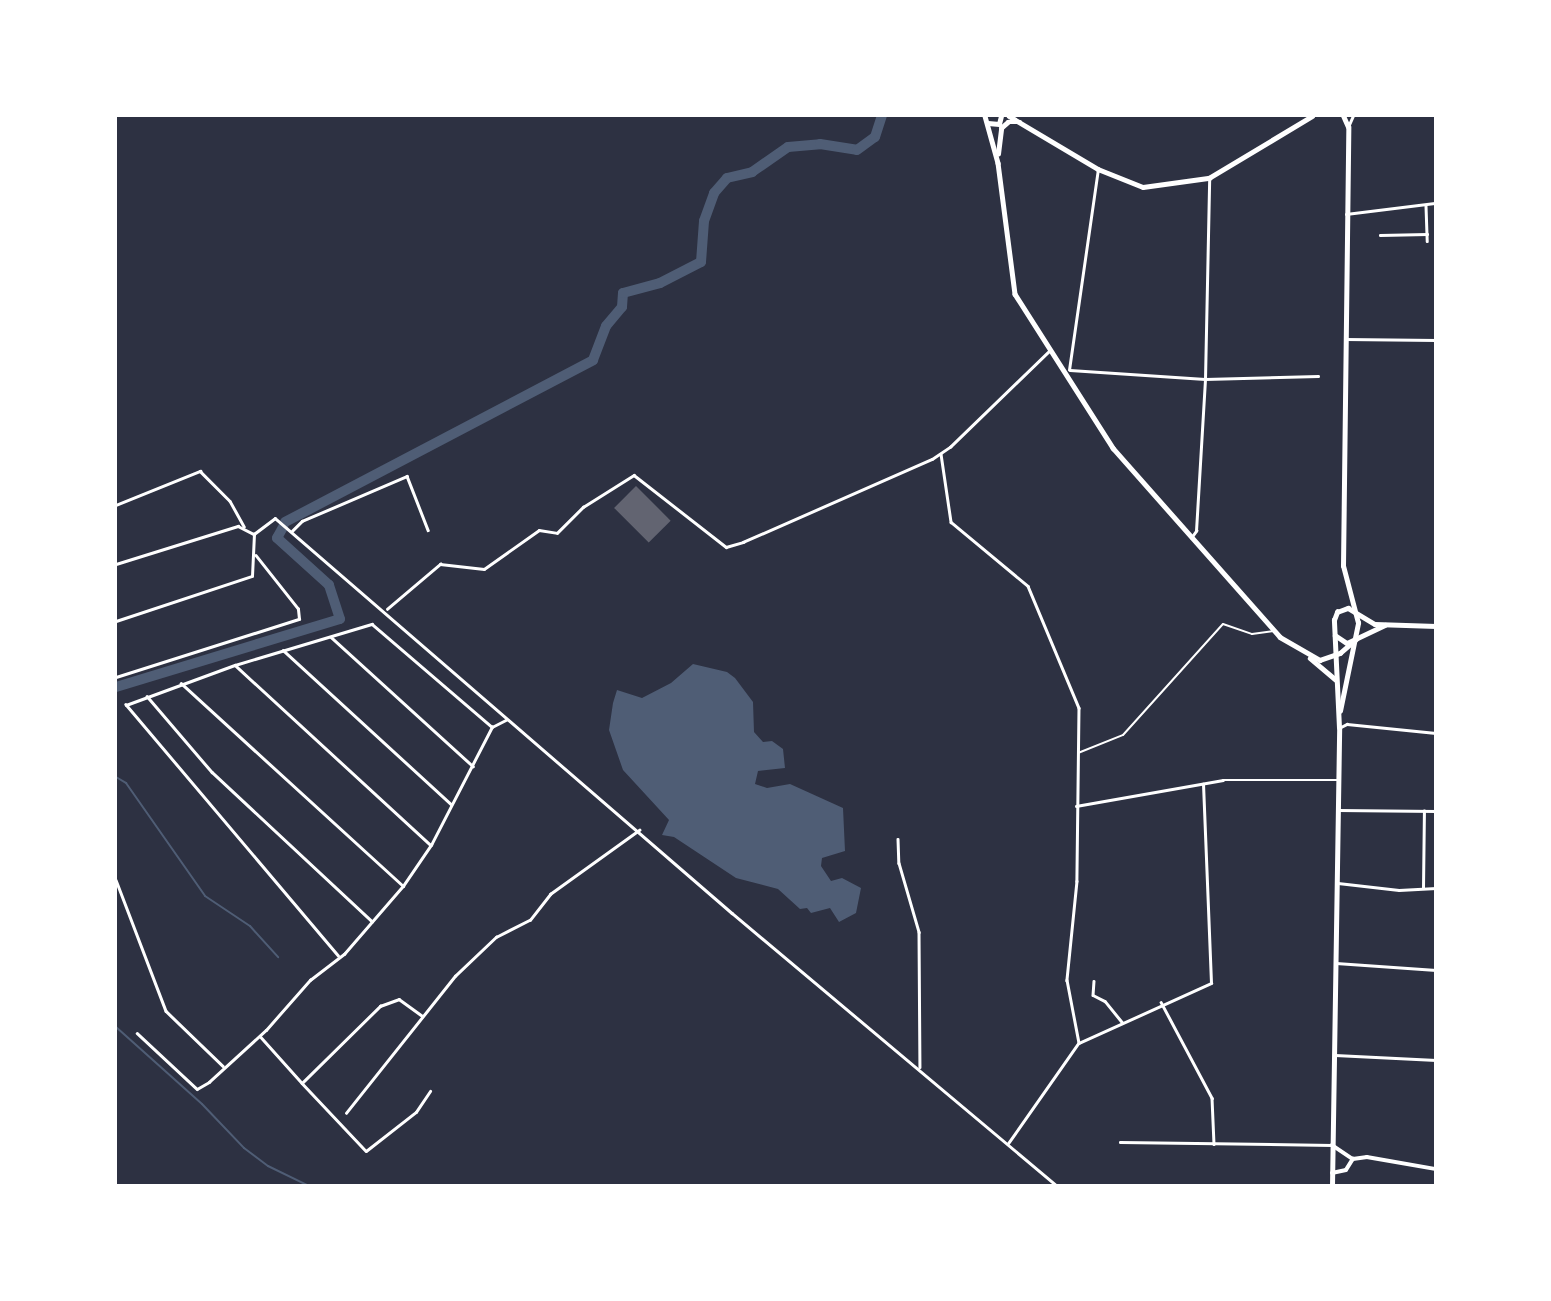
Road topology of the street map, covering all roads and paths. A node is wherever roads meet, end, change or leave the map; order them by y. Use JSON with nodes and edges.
{"nodes":[{"id":1,"x":985,"y":116,"type":"edge"},
{"id":2,"x":1000,"y":116,"type":"edge"},
{"id":3,"x":1009,"y":116,"type":"edge"},
{"id":4,"x":1312,"y":116,"type":"edge"},
{"id":5,"x":1343,"y":116,"type":"edge"},
{"id":6,"x":1353,"y":116,"type":"edge"},
{"id":7,"x":1020,"y":122,"type":"junction"},
{"id":8,"x":1348,"y":127,"type":"junction"},
{"id":9,"x":998,"y":163,"type":"junction"},
{"id":10,"x":1098,"y":169,"type":"junction"},
{"id":11,"x":1209,"y":178,"type":"junction"},
{"id":12,"x":1436,"y":203,"type":"edge"},
{"id":13,"x":1426,"y":205,"type":"junction"},
{"id":14,"x":1346,"y":214,"type":"junction"},
{"id":15,"x":1427,"y":234,"type":"junction"},
{"id":16,"x":1380,"y":235,"type":"dead end"},
{"id":17,"x":1427,"y":241,"type":"dead end"},
{"id":18,"x":1345,"y":339,"type":"junction"},
{"id":19,"x":1436,"y":340,"type":"edge"},
{"id":20,"x":1050,"y":350,"type":"junction"},
{"id":21,"x":1068,"y":372,"type":"junction"},
{"id":22,"x":1318,"y":376,"type":"dead end"},
{"id":23,"x":1205,"y":379,"type":"junction"},
{"id":24,"x":941,"y":453,"type":"junction"},
{"id":25,"x":116,"y":505,"type":"edge"},
{"id":26,"x":244,"y":526,"type":"junction"},
{"id":27,"x":428,"y":530,"type":"dead end"},
{"id":28,"x":292,"y":531,"type":"junction"},
{"id":29,"x":254,"y":534,"type":"junction"},
{"id":30,"x":1191,"y":538,"type":"junction"},
{"id":31,"x":256,"y":556,"type":"junction"},
{"id":32,"x":116,"y":564,"type":"edge"},
{"id":33,"x":1356,"y":610,"type":"junction"},
{"id":34,"x":386,"y":611,"type":"junction"},
{"id":35,"x":116,"y":621,"type":"edge"},
{"id":36,"x":1386,"y":624,"type":"junction"},
{"id":37,"x":1436,"y":626,"type":"edge"},
{"id":38,"x":1274,"y":631,"type":"junction"},
{"id":39,"x":1334,"y":632,"type":"junction"},
{"id":40,"x":331,"y":637,"type":"junction"},
{"id":41,"x":1356,"y":639,"type":"junction"},
{"id":42,"x":283,"y":650,"type":"junction"},
{"id":43,"x":1300,"y":652,"type":"junction"},
{"id":44,"x":1334,"y":655,"type":"junction"},
{"id":45,"x":234,"y":665,"type":"junction"},
{"id":46,"x":116,"y":677,"type":"edge"},
{"id":47,"x":1336,"y":682,"type":"junction"},
{"id":48,"x":181,"y":683,"type":"junction"},
{"id":49,"x":147,"y":696,"type":"junction"},
{"id":50,"x":506,"y":720,"type":"junction"},
{"id":51,"x":1339,"y":725,"type":"junction"},
{"id":52,"x":492,"y":727,"type":"junction"},
{"id":53,"x":1436,"y":733,"type":"edge"},
{"id":54,"x":1077,"y":753,"type":"junction"},
{"id":55,"x":473,"y":766,"type":"junction"},
{"id":56,"x":1338,"y":780,"type":"junction"},
{"id":57,"x":1203,"y":784,"type":"junction"},
{"id":58,"x":452,"y":804,"type":"junction"},
{"id":59,"x":1076,"y":806,"type":"junction"},
{"id":60,"x":1338,"y":810,"type":"junction"},
{"id":61,"x":1424,"y":811,"type":"junction"},
{"id":62,"x":1436,"y":811,"type":"edge"},
{"id":63,"x":640,"y":829,"type":"junction"},
{"id":64,"x":898,"y":839,"type":"dead end"},
{"id":65,"x":431,"y":845,"type":"junction"},
{"id":66,"x":116,"y":880,"type":"edge"},
{"id":67,"x":1338,"y":883,"type":"junction"},
{"id":68,"x":403,"y":886,"type":"junction"},
{"id":69,"x":1423,"y":888,"type":"junction"},
{"id":70,"x":1436,"y":888,"type":"edge"},
{"id":71,"x":373,"y":922,"type":"junction"},
{"id":72,"x":338,"y":956,"type":"junction"},
{"id":73,"x":1336,"y":963,"type":"junction"},
{"id":74,"x":1436,"y":970,"type":"edge"},
{"id":75,"x":1094,"y":981,"type":"dead end"},
{"id":76,"x":1161,"y":1002,"type":"junction"},
{"id":77,"x":423,"y":1016,"type":"junction"},
{"id":78,"x":1122,"y":1022,"type":"junction"},
{"id":79,"x":136,"y":1033,"type":"dead end"},
{"id":80,"x":260,"y":1036,"type":"junction"},
{"id":81,"x":1079,"y":1043,"type":"junction"},
{"id":82,"x":1335,"y":1055,"type":"junction"},
{"id":83,"x":1436,"y":1060,"type":"edge"},
{"id":84,"x":223,"y":1066,"type":"junction"},
{"id":85,"x":920,"y":1069,"type":"junction"},
{"id":86,"x":302,"y":1083,"type":"junction"},
{"id":87,"x":430,"y":1091,"type":"dead end"},
{"id":88,"x":346,"y":1113,"type":"dead end"},
{"id":89,"x":1120,"y":1142,"type":"dead end"},
{"id":90,"x":1009,"y":1143,"type":"junction"},
{"id":91,"x":1214,"y":1144,"type":"junction"},
{"id":92,"x":1332,"y":1145,"type":"junction"},
{"id":93,"x":1353,"y":1159,"type":"junction"},
{"id":94,"x":1436,"y":1169,"type":"edge"},
{"id":95,"x":1332,"y":1173,"type":"junction"},
{"id":96,"x":1057,"y":1185,"type":"edge"},
{"id":97,"x":1332,"y":1185,"type":"edge"}],
"edges":[{"from":1,"to":2,"type":"main road"},
{"from":1,"to":9,"type":"main road"},
{"from":3,"to":7,"type":"main road"},
{"from":4,"to":11,"type":"main road"},
{"from":5,"to":8,"type":"main road"},
{"from":6,"to":8,"type":"street"},
{"from":7,"to":9,"type":"main road"},
{"from":7,"to":10,"type":"main road"},
{"from":8,"to":14,"type":"main road"},
{"from":9,"to":20,"type":"main road"},
{"from":10,"to":11,"type":"main road"},
{"from":10,"to":21,"type":"street"},
{"from":11,"to":23,"type":"street"},
{"from":12,"to":13,"type":"street"},
{"from":13,"to":14,"type":"street"},
{"from":13,"to":15,"type":"street"},
{"from":14,"to":18,"type":"main road"},
{"from":15,"to":16,"type":"street"},
{"from":15,"to":17,"type":"street"},
{"from":18,"to":19,"type":"street"},
{"from":18,"to":33,"type":"main road"},
{"from":20,"to":21,"type":"main road"},
{"from":20,"to":24,"type":"street"},
{"from":21,"to":23,"type":"street"},
{"from":21,"to":30,"type":"main road"},
{"from":22,"to":23,"type":"street"},
{"from":23,"to":30,"type":"street"},
{"from":24,"to":34,"type":"street"},
{"from":24,"to":54,"type":"street"},
{"from":25,"to":26,"type":"street"},
{"from":26,"to":29,"type":"street"},
{"from":26,"to":32,"type":"street"},
{"from":27,"to":28,"type":"street"},
{"from":28,"to":29,"type":"street"},
{"from":28,"to":34,"type":"street"},
{"from":29,"to":31,"type":"street"},
{"from":30,"to":38,"type":"main road"},
{"from":31,"to":35,"type":"street"},
{"from":31,"to":46,"type":"street"},
{"from":33,"to":36,"type":"main road"},
{"from":33,"to":39,"type":"main road"},
{"from":33,"to":41,"type":"main road"},
{"from":34,"to":50,"type":"street"},
{"from":36,"to":37,"type":"main road"},
{"from":36,"to":41,"type":"main road"},
{"from":38,"to":43,"type":"main road"},
{"from":38,"to":54,"type":"lane"},
{"from":39,"to":41,"type":"main road"},
{"from":39,"to":44,"type":"main road"},
{"from":40,"to":42,"type":"street"},
{"from":40,"to":52,"type":"street"},
{"from":40,"to":55,"type":"street"},
{"from":41,"to":44,"type":"main road"},
{"from":41,"to":51,"type":"main road"},
{"from":42,"to":45,"type":"street"},
{"from":42,"to":58,"type":"street"},
{"from":43,"to":44,"type":"main road"},
{"from":43,"to":47,"type":"main road"},
{"from":44,"to":47,"type":"main road"},
{"from":45,"to":48,"type":"street"},
{"from":45,"to":65,"type":"street"},
{"from":47,"to":51,"type":"main road"},
{"from":48,"to":49,"type":"street"},
{"from":48,"to":68,"type":"street"},
{"from":49,"to":71,"type":"street"},
{"from":49,"to":72,"type":"street"},
{"from":50,"to":52,"type":"street"},
{"from":50,"to":63,"type":"street"},
{"from":51,"to":53,"type":"street"},
{"from":51,"to":56,"type":"main road"},
{"from":52,"to":55,"type":"street"},
{"from":54,"to":59,"type":"street"},
{"from":55,"to":58,"type":"street"},
{"from":56,"to":57,"type":"street"},
{"from":56,"to":60,"type":"main road"},
{"from":57,"to":59,"type":"street"},
{"from":57,"to":76,"type":"street"},
{"from":58,"to":65,"type":"street"},
{"from":59,"to":81,"type":"street"},
{"from":60,"to":61,"type":"street"},
{"from":60,"to":67,"type":"main road"},
{"from":61,"to":62,"type":"street"},
{"from":61,"to":69,"type":"street"},
{"from":63,"to":77,"type":"street"},
{"from":63,"to":85,"type":"street"},
{"from":64,"to":85,"type":"street"},
{"from":65,"to":68,"type":"street"},
{"from":66,"to":84,"type":"street"},
{"from":67,"to":69,"type":"street"},
{"from":67,"to":73,"type":"main road"},
{"from":68,"to":71,"type":"street"},
{"from":69,"to":70,"type":"street"},
{"from":71,"to":72,"type":"street"},
{"from":72,"to":80,"type":"street"},
{"from":73,"to":74,"type":"street"},
{"from":73,"to":82,"type":"main road"},
{"from":75,"to":78,"type":"street"},
{"from":76,"to":78,"type":"street"},
{"from":76,"to":91,"type":"street"},
{"from":77,"to":86,"type":"street"},
{"from":77,"to":88,"type":"street"},
{"from":78,"to":81,"type":"street"},
{"from":79,"to":84,"type":"street"},
{"from":80,"to":84,"type":"street"},
{"from":80,"to":86,"type":"street"},
{"from":81,"to":90,"type":"street"},
{"from":82,"to":83,"type":"street"},
{"from":82,"to":92,"type":"main road"},
{"from":85,"to":90,"type":"street"},
{"from":86,"to":87,"type":"street"},
{"from":89,"to":91,"type":"street"},
{"from":90,"to":96,"type":"street"},
{"from":91,"to":92,"type":"street"},
{"from":92,"to":93,"type":"street"},
{"from":92,"to":95,"type":"main road"},
{"from":93,"to":94,"type":"street"},
{"from":93,"to":95,"type":"street"},
{"from":95,"to":97,"type":"main road"}]}
